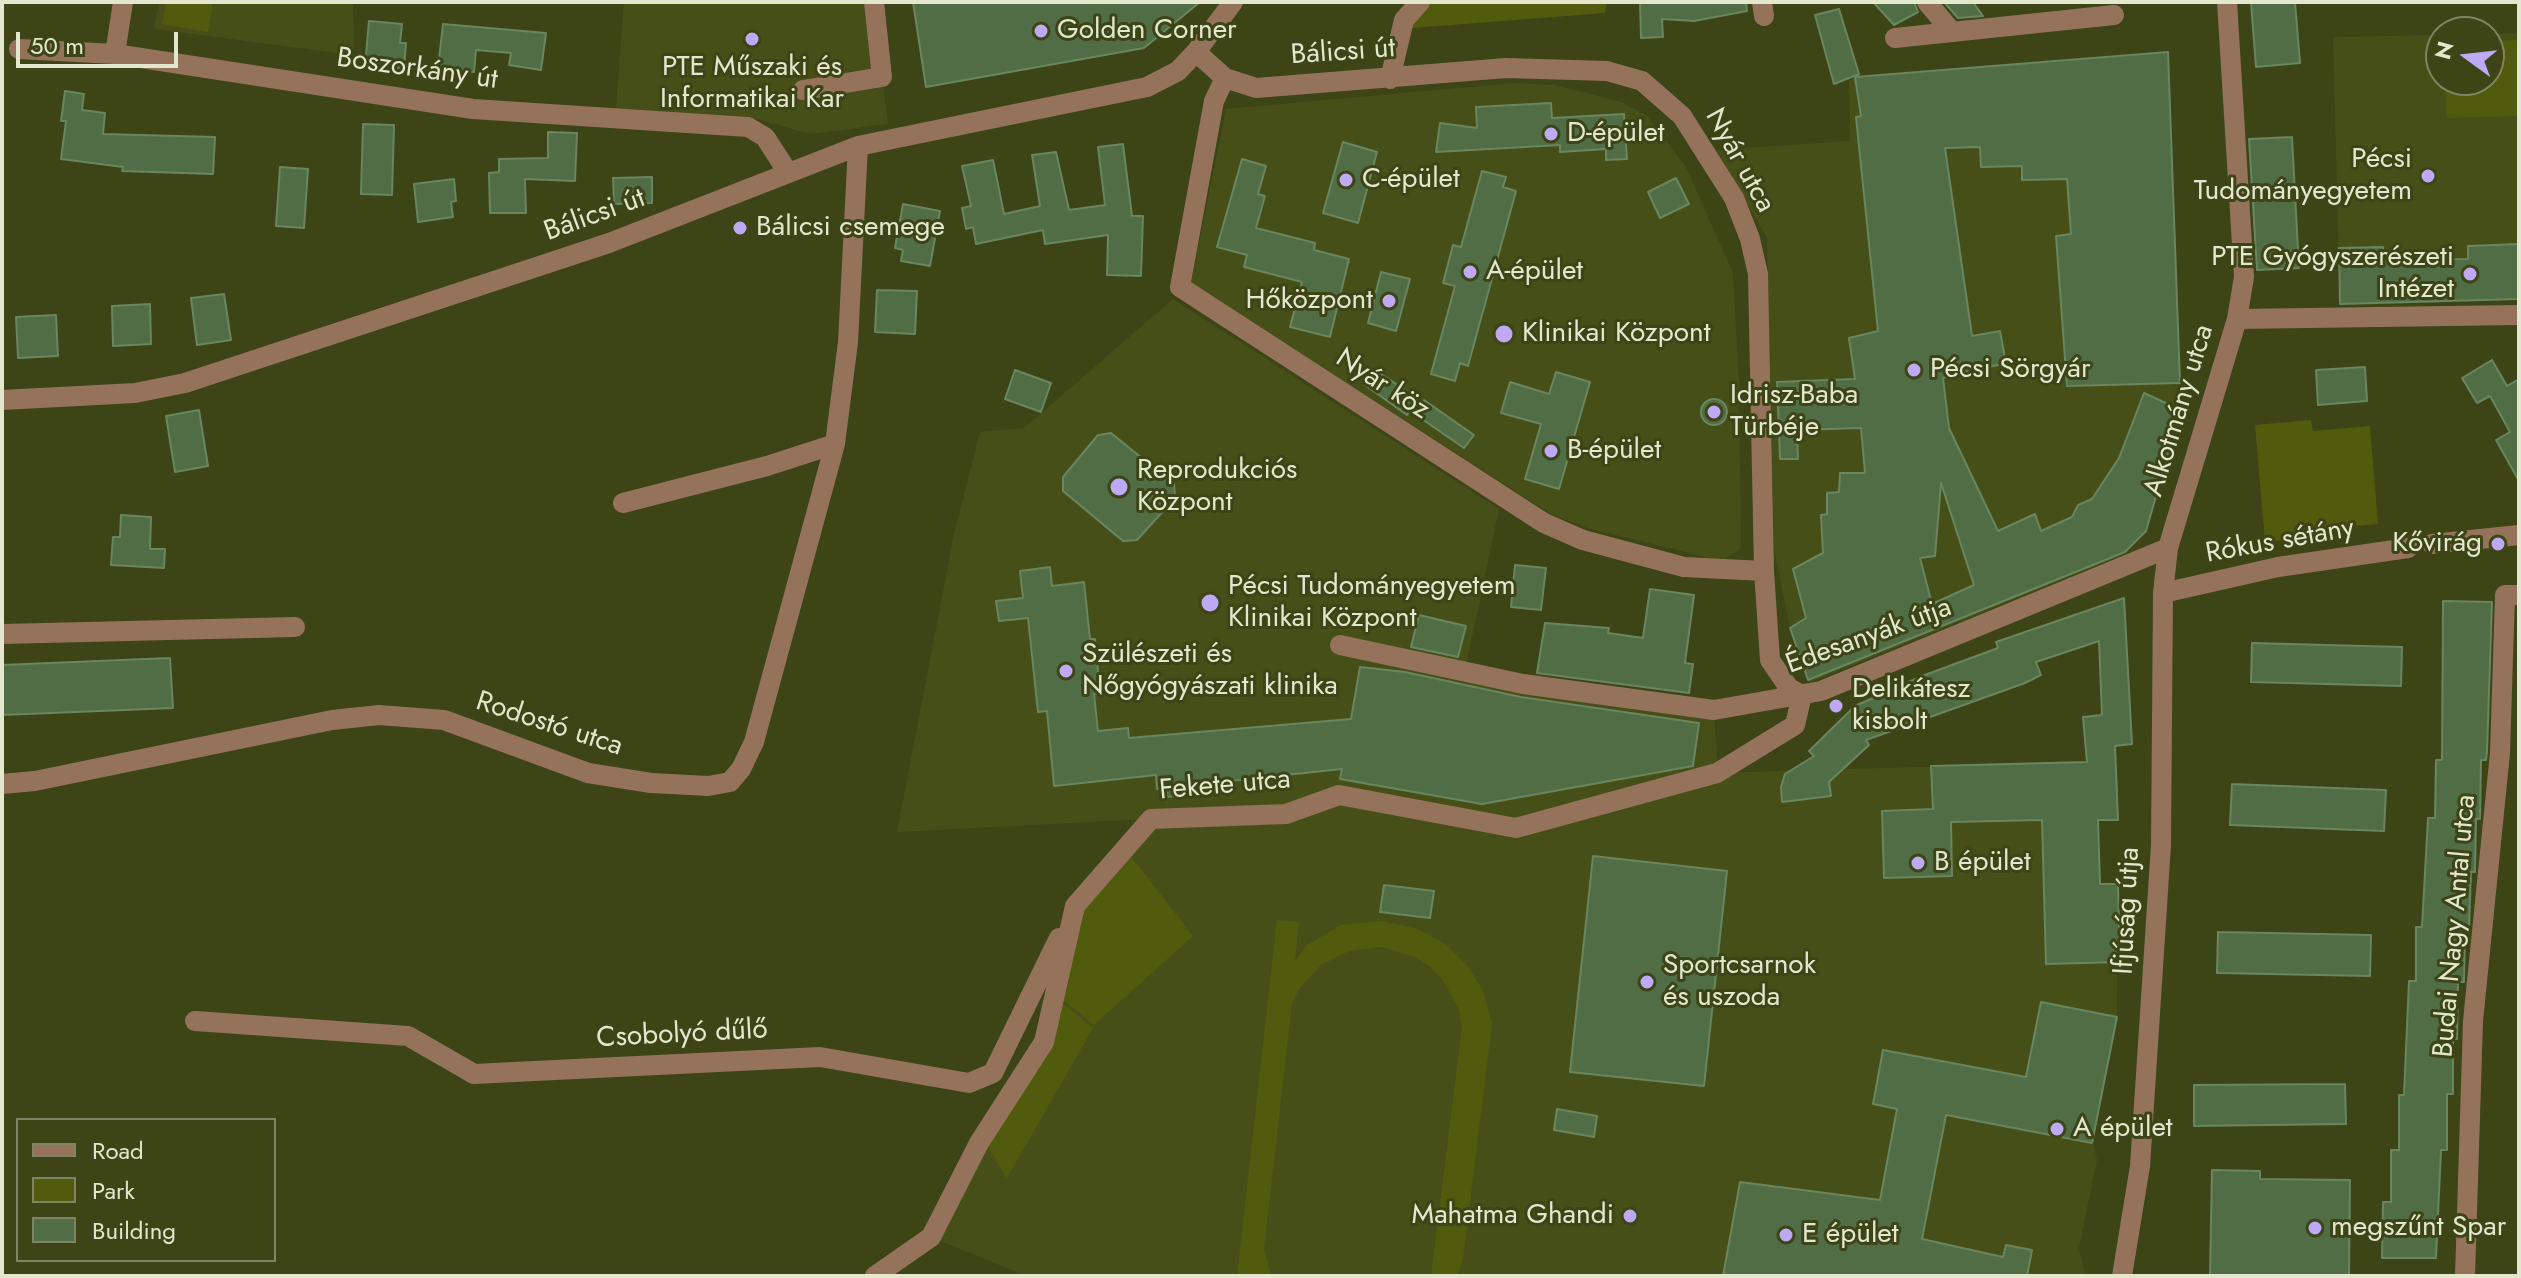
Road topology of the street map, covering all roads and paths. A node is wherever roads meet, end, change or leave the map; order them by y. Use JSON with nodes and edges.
{"nodes":[{"id":1,"x":123,"y":2,"type":"edge"},
{"id":2,"x":874,"y":2,"type":"edge"},
{"id":3,"x":1233,"y":2,"type":"edge"},
{"id":4,"x":1420,"y":2,"type":"edge"},
{"id":5,"x":1927,"y":2,"type":"edge"},
{"id":6,"x":2227,"y":2,"type":"edge"},
{"id":7,"x":2114,"y":15,"type":"dead end"},
{"id":8,"x":1952,"y":32,"type":"junction"},
{"id":9,"x":1895,"y":38,"type":"dead end"},
{"id":10,"x":19,"y":49,"type":"dead end"},
{"id":11,"x":1196,"y":52,"type":"junction"},
{"id":12,"x":115,"y":54,"type":"junction"},
{"id":13,"x":1506,"y":68,"type":"joint"},
{"id":14,"x":1225,"y":78,"type":"junction"},
{"id":15,"x":1390,"y":79,"type":"junction"},
{"id":16,"x":803,"y":90,"type":"dead end"},
{"id":17,"x":858,"y":146,"type":"junction"},
{"id":18,"x":787,"y":171,"type":"junction"},
{"id":19,"x":2519,"y":315,"type":"edge"},
{"id":20,"x":2237,"y":319,"type":"junction"},
{"id":21,"x":2,"y":400,"type":"edge"},
{"id":22,"x":835,"y":444,"type":"junction"},
{"id":23,"x":623,"y":503,"type":"dead end"},
{"id":24,"x":2519,"y":535,"type":"edge"},
{"id":25,"x":2432,"y":544,"type":"dead end"},
{"id":26,"x":2168,"y":548,"type":"junction"},
{"id":27,"x":2408,"y":548,"type":"dead end"},
{"id":28,"x":1764,"y":571,"type":"junction"},
{"id":29,"x":2163,"y":593,"type":"junction"},
{"id":30,"x":2519,"y":595,"type":"edge"},
{"id":31,"x":295,"y":627,"type":"dead end"},
{"id":32,"x":2,"y":634,"type":"edge"},
{"id":33,"x":1340,"y":645,"type":"dead end"},
{"id":34,"x":1802,"y":695,"type":"junction"},
{"id":35,"x":2,"y":784,"type":"edge"},
{"id":36,"x":1075,"y":906,"type":"junction"},
{"id":37,"x":195,"y":1021,"type":"dead end"},
{"id":38,"x":875,"y":1276,"type":"edge"},
{"id":39,"x":2122,"y":1276,"type":"edge"},
{"id":40,"x":2465,"y":1276,"type":"edge"}],
"edges":[{"from":1,"to":12,"type":"street"},
{"from":2,"to":16,"type":"street"},
{"from":3,"to":11,"type":"street","name":"Bálicsi út"},
{"from":4,"to":15,"type":"street"},
{"from":5,"to":8,"type":"street"},
{"from":6,"to":20,"type":"street","name":"Alkotmány utca"},
{"from":7,"to":8,"type":"street"},
{"from":8,"to":9,"type":"street"},
{"from":10,"to":12,"type":"street","name":"Boszorkány út"},
{"from":11,"to":14,"type":"street","name":"Bálicsi út"},
{"from":11,"to":17,"type":"street","name":"Bálicsi út"},
{"from":12,"to":18,"type":"street","name":"Boszorkány út"},
{"from":13,"to":15,"type":"street","name":"Bálicsi út"},
{"from":13,"to":28,"type":"street","name":"Nyár utca"},
{"from":14,"to":15,"type":"street","name":"Bálicsi út"},
{"from":14,"to":28,"type":"street","name":"Nyár köz"},
{"from":17,"to":18,"type":"street","name":"Bálicsi út"},
{"from":17,"to":22,"type":"street","name":"Rodostó utca"},
{"from":18,"to":21,"type":"street","name":"Bálicsi út"},
{"from":19,"to":20,"type":"street"},
{"from":20,"to":26,"type":"street","name":"Alkotmány utca"},
{"from":22,"to":23,"type":"street"},
{"from":22,"to":35,"type":"street","name":"Rodostó utca"},
{"from":24,"to":25,"type":"street"},
{"from":26,"to":29,"type":"street","name":"Ifjúság útja"},
{"from":26,"to":34,"type":"street","name":"Édesanyák útja"},
{"from":27,"to":29,"type":"street","name":"Rókus sétány"},
{"from":28,"to":34,"type":"street","name":"Nyár utca"},
{"from":29,"to":39,"type":"street","name":"Ifjúság útja"},
{"from":30,"to":40,"type":"street","name":"Budai Nagy Antal utca"},
{"from":31,"to":32,"type":"street"},
{"from":33,"to":34,"type":"street","name":"Édesanyák útja"},
{"from":34,"to":36,"type":"street","name":"Fekete utca"},
{"from":36,"to":37,"type":"street","name":"Csobolyó dűlő"},
{"from":36,"to":38,"type":"street","name":"Fekete utca"}]}
